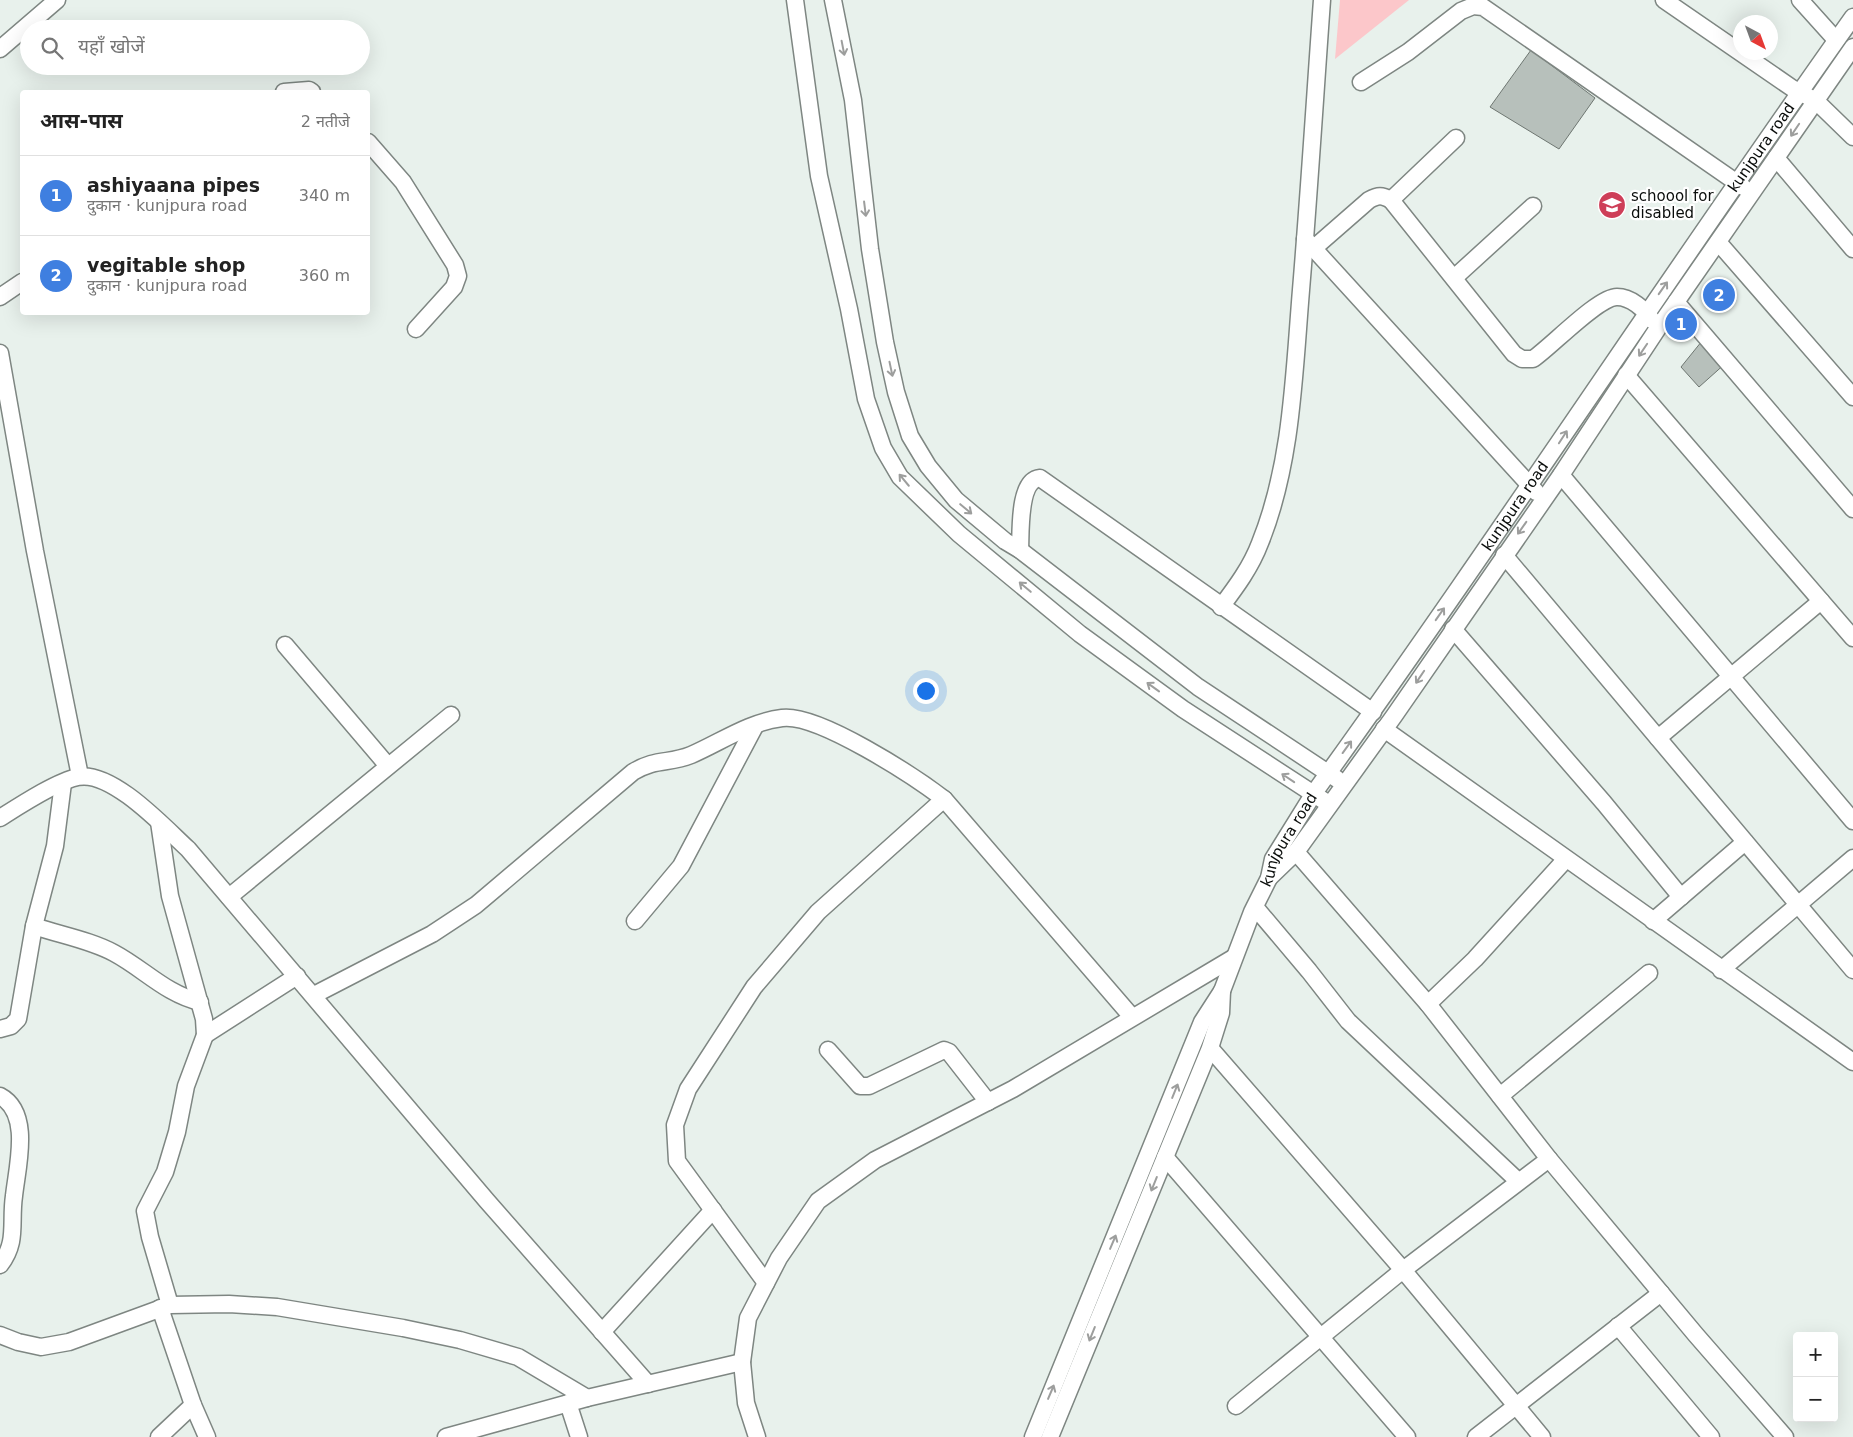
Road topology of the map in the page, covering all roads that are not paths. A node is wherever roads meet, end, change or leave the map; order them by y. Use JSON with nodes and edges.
{"nodes":[{"id":1,"x":57,"y":0,"type":"edge"},
{"id":2,"x":795,"y":0,"type":"edge"},
{"id":3,"x":833,"y":0,"type":"edge"},
{"id":4,"x":1322,"y":0,"type":"edge"},
{"id":5,"x":1664,"y":0,"type":"edge"},
{"id":6,"x":1800,"y":0,"type":"edge"},
{"id":7,"x":1853,"y":17,"type":"edge"},
{"id":8,"x":34,"y":20,"type":"edge"},
{"id":9,"x":20,"y":32,"type":"edge"},
{"id":10,"x":1836,"y":40,"type":"junction"},
{"id":11,"x":1853,"y":48,"type":"edge"},
{"id":12,"x":0,"y":49,"type":"edge"},
{"id":13,"x":1361,"y":82,"type":"dead end"},
{"id":14,"x":1799,"y":92,"type":"junction"},
{"id":15,"x":1816,"y":101,"type":"junction"},
{"id":16,"x":1853,"y":137,"type":"edge"},
{"id":17,"x":1456,"y":138,"type":"dead end"},
{"id":18,"x":370,"y":144,"type":"edge"},
{"id":19,"x":1776,"y":158,"type":"junction"},
{"id":20,"x":1736,"y":182,"type":"junction"},
{"id":21,"x":1751,"y":193,"type":"junction"},
{"id":22,"x":1391,"y":200,"type":"junction"},
{"id":23,"x":1533,"y":206,"type":"dead end"},
{"id":24,"x":1718,"y":242,"type":"junction"},
{"id":25,"x":1310,"y":244,"type":"junction"},
{"id":26,"x":1853,"y":249,"type":"edge"},
{"id":27,"x":1454,"y":278,"type":"junction"},
{"id":28,"x":20,"y":283,"type":"edge"},
{"id":29,"x":0,"y":297,"type":"edge"},
{"id":30,"x":1676,"y":302,"type":"junction"},
{"id":31,"x":1646,"y":312,"type":"junction"},
{"id":32,"x":1658,"y":328,"type":"junction"},
{"id":33,"x":416,"y":329,"type":"dead end"},
{"id":34,"x":0,"y":353,"type":"edge"},
{"id":35,"x":1626,"y":375,"type":"junction"},
{"id":36,"x":1853,"y":397,"type":"edge"},
{"id":37,"x":1561,"y":475,"type":"junction"},
{"id":38,"x":1530,"y":486,"type":"junction"},
{"id":39,"x":1542,"y":500,"type":"junction"},
{"id":40,"x":1853,"y":509,"type":"edge"},
{"id":41,"x":1020,"y":550,"type":"junction"},
{"id":42,"x":1504,"y":556,"type":"junction"},
{"id":43,"x":1821,"y":601,"type":"junction"},
{"id":44,"x":1221,"y":607,"type":"junction"},
{"id":45,"x":1453,"y":629,"type":"junction"},
{"id":46,"x":1853,"y":638,"type":"edge"},
{"id":47,"x":285,"y":645,"type":"dead end"},
{"id":48,"x":1731,"y":677,"type":"junction"},
{"id":49,"x":1373,"y":712,"type":"junction"},
{"id":50,"x":451,"y":715,"type":"dead end"},
{"id":51,"x":755,"y":726,"type":"junction"},
{"id":52,"x":1384,"y":729,"type":"junction"},
{"id":53,"x":1658,"y":738,"type":"junction"},
{"id":54,"x":388,"y":766,"type":"junction"},
{"id":55,"x":1329,"y":773,"type":"junction"},
{"id":56,"x":80,"y":776,"type":"junction"},
{"id":57,"x":63,"y":783,"type":"junction"},
{"id":58,"x":1344,"y":784,"type":"junction"},
{"id":59,"x":1313,"y":795,"type":"junction"},
{"id":60,"x":944,"y":799,"type":"junction"},
{"id":61,"x":1329,"y":804,"type":"junction"},
{"id":62,"x":0,"y":818,"type":"edge"},
{"id":63,"x":1853,"y":821,"type":"edge"},
{"id":64,"x":159,"y":822,"type":"junction"},
{"id":65,"x":1745,"y":842,"type":"junction"},
{"id":66,"x":1296,"y":852,"type":"junction"},
{"id":67,"x":1853,"y":858,"type":"edge"},
{"id":68,"x":1566,"y":859,"type":"junction"},
{"id":69,"x":1269,"y":878,"type":"junction"},
{"id":70,"x":229,"y":897,"type":"junction"},
{"id":71,"x":1682,"y":897,"type":"junction"},
{"id":72,"x":1797,"y":904,"type":"junction"},
{"id":73,"x":1255,"y":907,"type":"junction"},
{"id":74,"x":1653,"y":921,"type":"junction"},
{"id":75,"x":635,"y":922,"type":"dead end"},
{"id":76,"x":34,"y":926,"type":"junction"},
{"id":77,"x":1233,"y":958,"type":"junction"},
{"id":78,"x":1721,"y":970,"type":"junction"},
{"id":79,"x":1853,"y":970,"type":"edge"},
{"id":80,"x":1649,"y":973,"type":"dead end"},
{"id":81,"x":297,"y":976,"type":"junction"},
{"id":82,"x":1222,"y":990,"type":"junction"},
{"id":83,"x":314,"y":995,"type":"junction"},
{"id":84,"x":200,"y":1002,"type":"junction"},
{"id":85,"x":1428,"y":1004,"type":"junction"},
{"id":86,"x":1132,"y":1017,"type":"junction"},
{"id":87,"x":0,"y":1029,"type":"edge"},
{"id":88,"x":204,"y":1035,"type":"junction"},
{"id":89,"x":1210,"y":1048,"type":"junction"},
{"id":90,"x":828,"y":1050,"type":"dead end"},
{"id":91,"x":1853,"y":1062,"type":"edge"},
{"id":92,"x":0,"y":1096,"type":"edge"},
{"id":93,"x":1500,"y":1096,"type":"junction"},
{"id":94,"x":988,"y":1102,"type":"junction"},
{"id":95,"x":1165,"y":1157,"type":"junction"},
{"id":96,"x":1549,"y":1159,"type":"junction"},
{"id":97,"x":1518,"y":1181,"type":"junction"},
{"id":98,"x":712,"y":1210,"type":"junction"},
{"id":99,"x":0,"y":1265,"type":"edge"},
{"id":100,"x":1403,"y":1270,"type":"junction"},
{"id":101,"x":766,"y":1283,"type":"junction"},
{"id":102,"x":1661,"y":1293,"type":"junction"},
{"id":103,"x":165,"y":1307,"type":"junction"},
{"id":104,"x":1618,"y":1326,"type":"junction"},
{"id":105,"x":602,"y":1332,"type":"junction"},
{"id":106,"x":0,"y":1335,"type":"edge"},
{"id":107,"x":1321,"y":1338,"type":"junction"},
{"id":108,"x":742,"y":1362,"type":"junction"},
{"id":109,"x":648,"y":1384,"type":"junction"},
{"id":110,"x":587,"y":1398,"type":"junction"},
{"id":111,"x":568,"y":1404,"type":"junction"},
{"id":112,"x":193,"y":1405,"type":"junction"},
{"id":113,"x":1514,"y":1405,"type":"junction"},
{"id":114,"x":1236,"y":1406,"type":"dead end"},
{"id":115,"x":469,"y":1434,"type":"edge"},
{"id":116,"x":159,"y":1437,"type":"edge"},
{"id":117,"x":207,"y":1437,"type":"edge"},
{"id":118,"x":446,"y":1437,"type":"edge"},
{"id":119,"x":580,"y":1437,"type":"edge"},
{"id":120,"x":757,"y":1437,"type":"edge"},
{"id":121,"x":1033,"y":1437,"type":"edge"},
{"id":122,"x":1050,"y":1437,"type":"edge"},
{"id":123,"x":1406,"y":1437,"type":"edge"},
{"id":124,"x":1476,"y":1437,"type":"edge"},
{"id":125,"x":1542,"y":1437,"type":"edge"},
{"id":126,"x":1711,"y":1437,"type":"edge"},
{"id":127,"x":1785,"y":1437,"type":"edge"}],
"edges":[{"from":1,"to":8,"type":"street"},
{"from":59,"to":2,"type":"street","one_way":true},
{"from":3,"to":41,"type":"street","one_way":true},
{"from":4,"to":25,"type":"street"},
{"from":5,"to":14,"type":"street"},
{"from":6,"to":10,"type":"street"},
{"from":7,"to":10,"type":"street","name":"kunjpura road"},
{"from":9,"to":12,"type":"street"},
{"from":10,"to":14,"type":"street","name":"kunjpura road"},
{"from":11,"to":15,"type":"street","name":"kunjpura road"},
{"from":13,"to":20,"type":"street"},
{"from":14,"to":15,"type":"street"},
{"from":14,"to":20,"type":"street","name":"kunjpura road"},
{"from":15,"to":16,"type":"street"},
{"from":15,"to":19,"type":"street","name":"kunjpura road","one_way":true},
{"from":17,"to":22,"type":"street"},
{"from":18,"to":33,"type":"street"},
{"from":19,"to":21,"type":"street","name":"kunjpura road"},
{"from":19,"to":26,"type":"street"},
{"from":20,"to":21,"type":"street"},
{"from":31,"to":20,"type":"street","name":"kunjpura road","one_way":true},
{"from":21,"to":24,"type":"street","name":"kunjpura road"},
{"from":22,"to":25,"type":"street"},
{"from":22,"to":27,"type":"street"},
{"from":23,"to":27,"type":"street"},
{"from":24,"to":30,"type":"street","name":"kunjpura road"},
{"from":24,"to":36,"type":"street"},
{"from":25,"to":38,"type":"street"},
{"from":25,"to":44,"type":"street"},
{"from":27,"to":31,"type":"street"},
{"from":28,"to":29,"type":"street"},
{"from":30,"to":32,"type":"street","name":"kunjpura road"},
{"from":30,"to":40,"type":"street"},
{"from":31,"to":32,"type":"street"},
{"from":38,"to":31,"type":"street","name":"kunjpura road","one_way":true},
{"from":32,"to":35,"type":"street","name":"kunjpura road","one_way":true},
{"from":34,"to":56,"type":"street"},
{"from":35,"to":37,"type":"street","name":"kunjpura road"},
{"from":35,"to":43,"type":"street"},
{"from":37,"to":39,"type":"street","name":"kunjpura road"},
{"from":37,"to":48,"type":"street"},
{"from":38,"to":39,"type":"street"},
{"from":49,"to":38,"type":"street","name":"kunjpura road","one_way":true},
{"from":39,"to":42,"type":"street","name":"kunjpura road","one_way":true},
{"from":41,"to":44,"type":"street"},
{"from":41,"to":55,"type":"street"},
{"from":42,"to":45,"type":"street","name":"kunjpura road"},
{"from":42,"to":53,"type":"street"},
{"from":43,"to":46,"type":"street"},
{"from":43,"to":48,"type":"street"},
{"from":44,"to":49,"type":"street"},
{"from":45,"to":52,"type":"street","name":"kunjpura road","one_way":true},
{"from":45,"to":71,"type":"street"},
{"from":47,"to":54,"type":"street"},
{"from":48,"to":53,"type":"street"},
{"from":48,"to":63,"type":"street"},
{"from":55,"to":49,"type":"street","name":"kunjpura road","one_way":true},
{"from":50,"to":54,"type":"street"},
{"from":51,"to":60,"type":"street"},
{"from":51,"to":75,"type":"street"},
{"from":51,"to":83,"type":"street"},
{"from":52,"to":58,"type":"street","name":"kunjpura road"},
{"from":52,"to":68,"type":"street"},
{"from":53,"to":65,"type":"street"},
{"from":54,"to":70,"type":"street"},
{"from":55,"to":58,"type":"street"},
{"from":55,"to":59,"type":"street","name":"kunjpura road"},
{"from":56,"to":57,"type":"street"},
{"from":56,"to":64,"type":"street"},
{"from":57,"to":62,"type":"street"},
{"from":57,"to":76,"type":"street"},
{"from":58,"to":61,"type":"street","name":"kunjpura road"},
{"from":59,"to":61,"type":"street"},
{"from":59,"to":69,"type":"street","name":"kunjpura road"},
{"from":60,"to":86,"type":"street"},
{"from":60,"to":98,"type":"street"},
{"from":61,"to":66,"type":"street","name":"kunjpura road"},
{"from":64,"to":70,"type":"street"},
{"from":64,"to":84,"type":"street"},
{"from":65,"to":71,"type":"street"},
{"from":65,"to":72,"type":"street"},
{"from":66,"to":69,"type":"street","name":"kunjpura road"},
{"from":66,"to":85,"type":"street"},
{"from":67,"to":72,"type":"street"},
{"from":68,"to":74,"type":"street"},
{"from":68,"to":85,"type":"street"},
{"from":69,"to":73,"type":"street"},
{"from":70,"to":81,"type":"street"},
{"from":71,"to":74,"type":"street"},
{"from":72,"to":78,"type":"street"},
{"from":72,"to":79,"type":"street"},
{"from":73,"to":77,"type":"street"},
{"from":73,"to":97,"type":"street"},
{"from":74,"to":78,"type":"street"},
{"from":76,"to":84,"type":"street"},
{"from":76,"to":87,"type":"street"},
{"from":77,"to":82,"type":"street"},
{"from":77,"to":86,"type":"street"},
{"from":78,"to":91,"type":"street"},
{"from":80,"to":93,"type":"street"},
{"from":81,"to":83,"type":"street"},
{"from":81,"to":88,"type":"street"},
{"from":82,"to":89,"type":"street"},
{"from":121,"to":82,"type":"street","one_way":true},
{"from":83,"to":105,"type":"street"},
{"from":84,"to":88,"type":"street"},
{"from":85,"to":93,"type":"street"},
{"from":86,"to":94,"type":"street"},
{"from":88,"to":103,"type":"street"},
{"from":89,"to":95,"type":"street"},
{"from":89,"to":100,"type":"street"},
{"from":90,"to":94,"type":"street"},
{"from":92,"to":99,"type":"street"},
{"from":93,"to":96,"type":"street"},
{"from":94,"to":101,"type":"street"},
{"from":95,"to":107,"type":"street"},
{"from":95,"to":122,"type":"street","one_way":true},
{"from":96,"to":97,"type":"street"},
{"from":96,"to":102,"type":"street"},
{"from":97,"to":100,"type":"street"},
{"from":98,"to":101,"type":"street"},
{"from":98,"to":105,"type":"street"},
{"from":100,"to":107,"type":"street"},
{"from":100,"to":113,"type":"street"},
{"from":101,"to":108,"type":"street"},
{"from":102,"to":104,"type":"street"},
{"from":102,"to":127,"type":"street"},
{"from":103,"to":106,"type":"street"},
{"from":103,"to":110,"type":"street"},
{"from":103,"to":112,"type":"street"},
{"from":104,"to":113,"type":"street"},
{"from":104,"to":126,"type":"street"},
{"from":105,"to":109,"type":"street"},
{"from":107,"to":114,"type":"street"},
{"from":107,"to":123,"type":"street"},
{"from":108,"to":109,"type":"street"},
{"from":108,"to":120,"type":"street"},
{"from":109,"to":110,"type":"street"},
{"from":110,"to":111,"type":"street"},
{"from":111,"to":115,"type":"street"},
{"from":111,"to":119,"type":"street"},
{"from":112,"to":116,"type":"street"},
{"from":112,"to":117,"type":"street"},
{"from":113,"to":124,"type":"street"},
{"from":113,"to":125,"type":"street"},
{"from":115,"to":118,"type":"street"}]}
